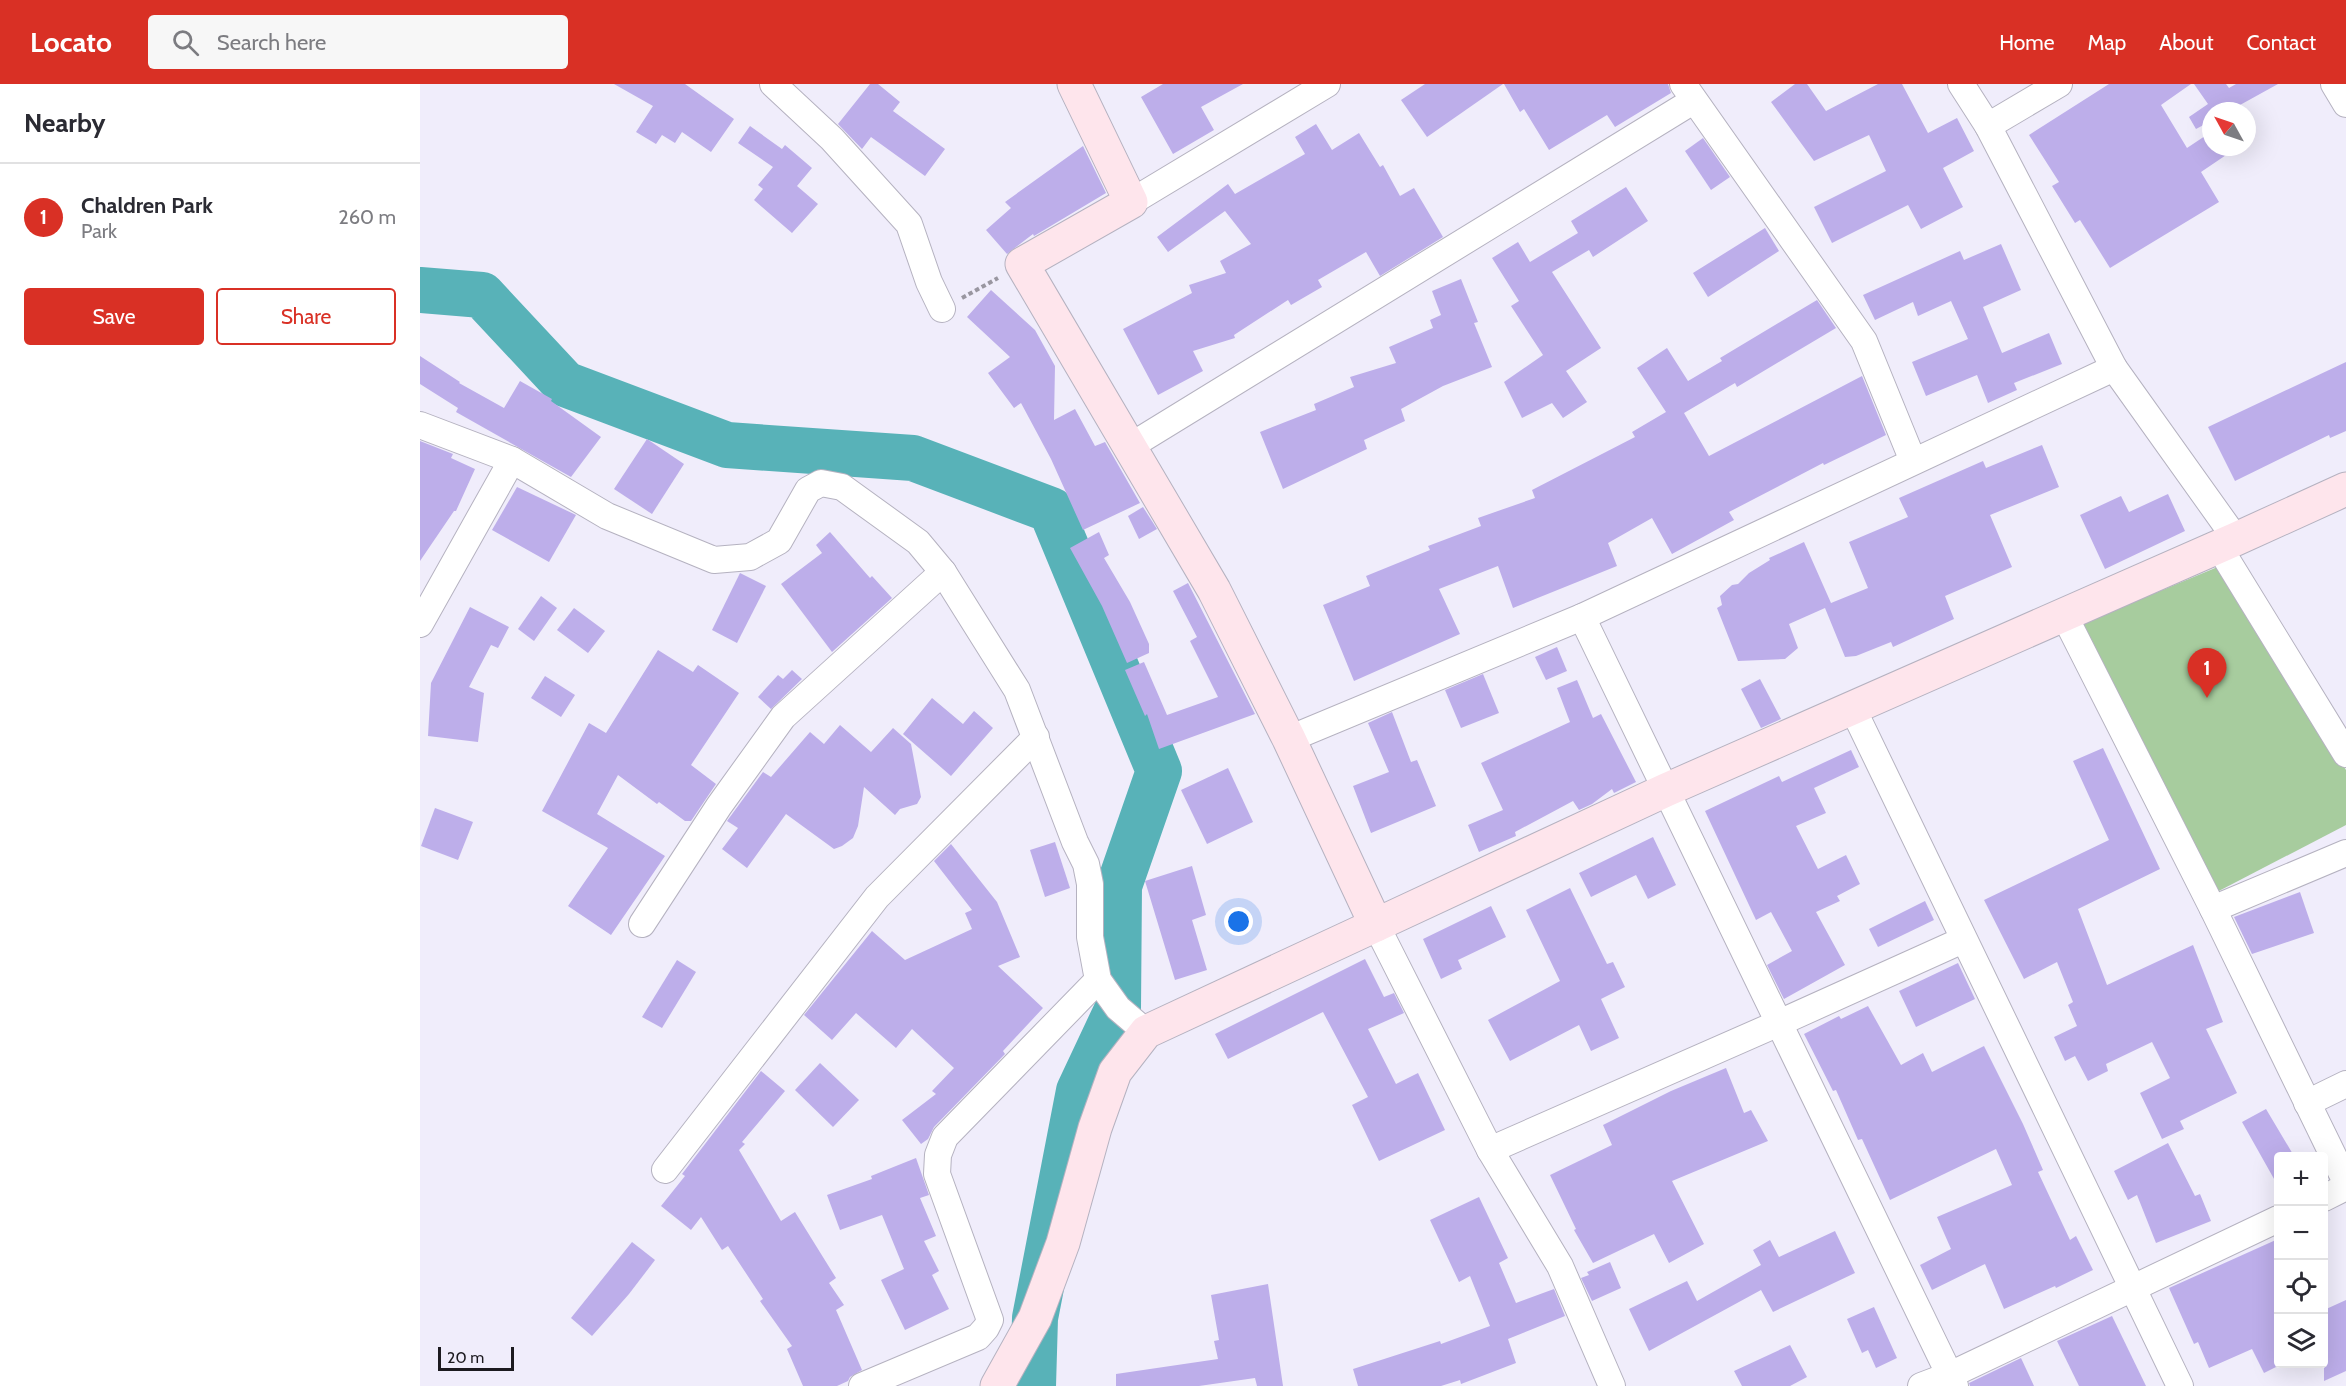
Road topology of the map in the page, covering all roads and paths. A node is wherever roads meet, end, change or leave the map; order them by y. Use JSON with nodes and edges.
{"nodes":[{"id":1,"x":773,"y":84,"type":"edge"},
{"id":2,"x":1074,"y":84,"type":"edge"},
{"id":3,"x":1327,"y":84,"type":"edge"},
{"id":4,"x":1961,"y":84,"type":"edge"},
{"id":5,"x":2059,"y":84,"type":"edge"},
{"id":6,"x":2334,"y":84,"type":"edge"},
{"id":7,"x":1688,"y":93,"type":"edge"},
{"id":8,"x":2346,"y":104,"type":"edge"},
{"id":9,"x":1988,"y":126,"type":"junction"},
{"id":10,"x":1131,"y":202,"type":"junction"},
{"id":11,"x":1022,"y":264,"type":"junction"},
{"id":12,"x":942,"y":309,"type":"joint"},
{"id":13,"x":2114,"y":368,"type":"junction"},
{"id":14,"x":420,"y":425,"type":"edge"},
{"id":15,"x":1129,"y":447,"type":"junction"},
{"id":16,"x":512,"y":460,"type":"junction"},
{"id":17,"x":1913,"y":461,"type":"junction"},
{"id":18,"x":2346,"y":489,"type":"edge"},
{"id":19,"x":2227,"y":543,"type":"junction"},
{"id":20,"x":943,"y":572,"type":"junction"},
{"id":21,"x":2064,"y":615,"type":"junction"},
{"id":22,"x":1582,"y":617,"type":"junction"},
{"id":23,"x":420,"y":624,"type":"edge"},
{"id":24,"x":1853,"y":709,"type":"junction"},
{"id":25,"x":2337,"y":722,"type":"edge"},
{"id":26,"x":1036,"y":737,"type":"junction"},
{"id":27,"x":1290,"y":739,"type":"junction"},
{"id":28,"x":2346,"y":754,"type":"edge"},
{"id":29,"x":1666,"y":790,"type":"junction"},
{"id":30,"x":2346,"y":853,"type":"edge"},
{"id":31,"x":2213,"y":909,"type":"junction"},
{"id":32,"x":642,"y":924,"type":"dead end"},
{"id":33,"x":1376,"y":925,"type":"junction"},
{"id":34,"x":1963,"y":940,"type":"junction"},
{"id":35,"x":1098,"y":980,"type":"junction"},
{"id":36,"x":1779,"y":1023,"type":"junction"},
{"id":37,"x":1146,"y":1032,"type":"junction"},
{"id":38,"x":2346,"y":1084,"type":"edge"},
{"id":39,"x":2307,"y":1103,"type":"junction"},
{"id":40,"x":1490,"y":1150,"type":"junction"},
{"id":41,"x":665,"y":1170,"type":"dead end"},
{"id":42,"x":2346,"y":1182,"type":"edge"},
{"id":43,"x":2346,"y":1187,"type":"edge"},
{"id":44,"x":2328,"y":1196,"type":"edge"},
{"id":45,"x":2274,"y":1221,"type":"edge"},
{"id":46,"x":2131,"y":1289,"type":"junction"},
{"id":47,"x":1952,"y":1380,"type":"edge"},
{"id":48,"x":862,"y":1386,"type":"edge"},
{"id":49,"x":997,"y":1386,"type":"edge"},
{"id":50,"x":1612,"y":1386,"type":"edge"},
{"id":51,"x":1921,"y":1386,"type":"edge"},
{"id":52,"x":2180,"y":1386,"type":"edge"}],
"edges":[{"from":1,"to":12,"type":"street"},
{"from":2,"to":10,"type":"street"},
{"from":3,"to":10,"type":"street"},
{"from":4,"to":9,"type":"street"},
{"from":5,"to":9,"type":"street"},
{"from":6,"to":8,"type":"street"},
{"from":7,"to":15,"type":"street"},
{"from":7,"to":17,"type":"street"},
{"from":9,"to":13,"type":"street"},
{"from":10,"to":11,"type":"street"},
{"from":11,"to":12,"type":"path"},
{"from":11,"to":15,"type":"street"},
{"from":13,"to":17,"type":"street"},
{"from":13,"to":19,"type":"street"},
{"from":14,"to":16,"type":"street"},
{"from":15,"to":27,"type":"street"},
{"from":16,"to":20,"type":"street"},
{"from":16,"to":23,"type":"street"},
{"from":17,"to":22,"type":"street"},
{"from":18,"to":19,"type":"street"},
{"from":19,"to":21,"type":"street"},
{"from":19,"to":25,"type":"street"},
{"from":20,"to":26,"type":"street"},
{"from":20,"to":32,"type":"street"},
{"from":21,"to":24,"type":"street"},
{"from":21,"to":31,"type":"street"},
{"from":22,"to":27,"type":"street"},
{"from":22,"to":29,"type":"street"},
{"from":24,"to":29,"type":"street"},
{"from":24,"to":34,"type":"street"},
{"from":25,"to":28,"type":"street"},
{"from":26,"to":35,"type":"street"},
{"from":26,"to":41,"type":"street"},
{"from":27,"to":33,"type":"street"},
{"from":29,"to":33,"type":"street"},
{"from":29,"to":36,"type":"street"},
{"from":30,"to":31,"type":"street"},
{"from":31,"to":39,"type":"street"},
{"from":33,"to":37,"type":"street"},
{"from":33,"to":40,"type":"street"},
{"from":34,"to":36,"type":"street"},
{"from":34,"to":46,"type":"street"},
{"from":35,"to":37,"type":"street"},
{"from":35,"to":48,"type":"street"},
{"from":36,"to":40,"type":"street"},
{"from":36,"to":47,"type":"street"},
{"from":37,"to":49,"type":"street"},
{"from":38,"to":39,"type":"street"},
{"from":39,"to":42,"type":"street"},
{"from":40,"to":50,"type":"street"},
{"from":43,"to":44,"type":"street"},
{"from":45,"to":46,"type":"street"},
{"from":46,"to":47,"type":"street"},
{"from":46,"to":52,"type":"street"},
{"from":47,"to":51,"type":"street"}]}
